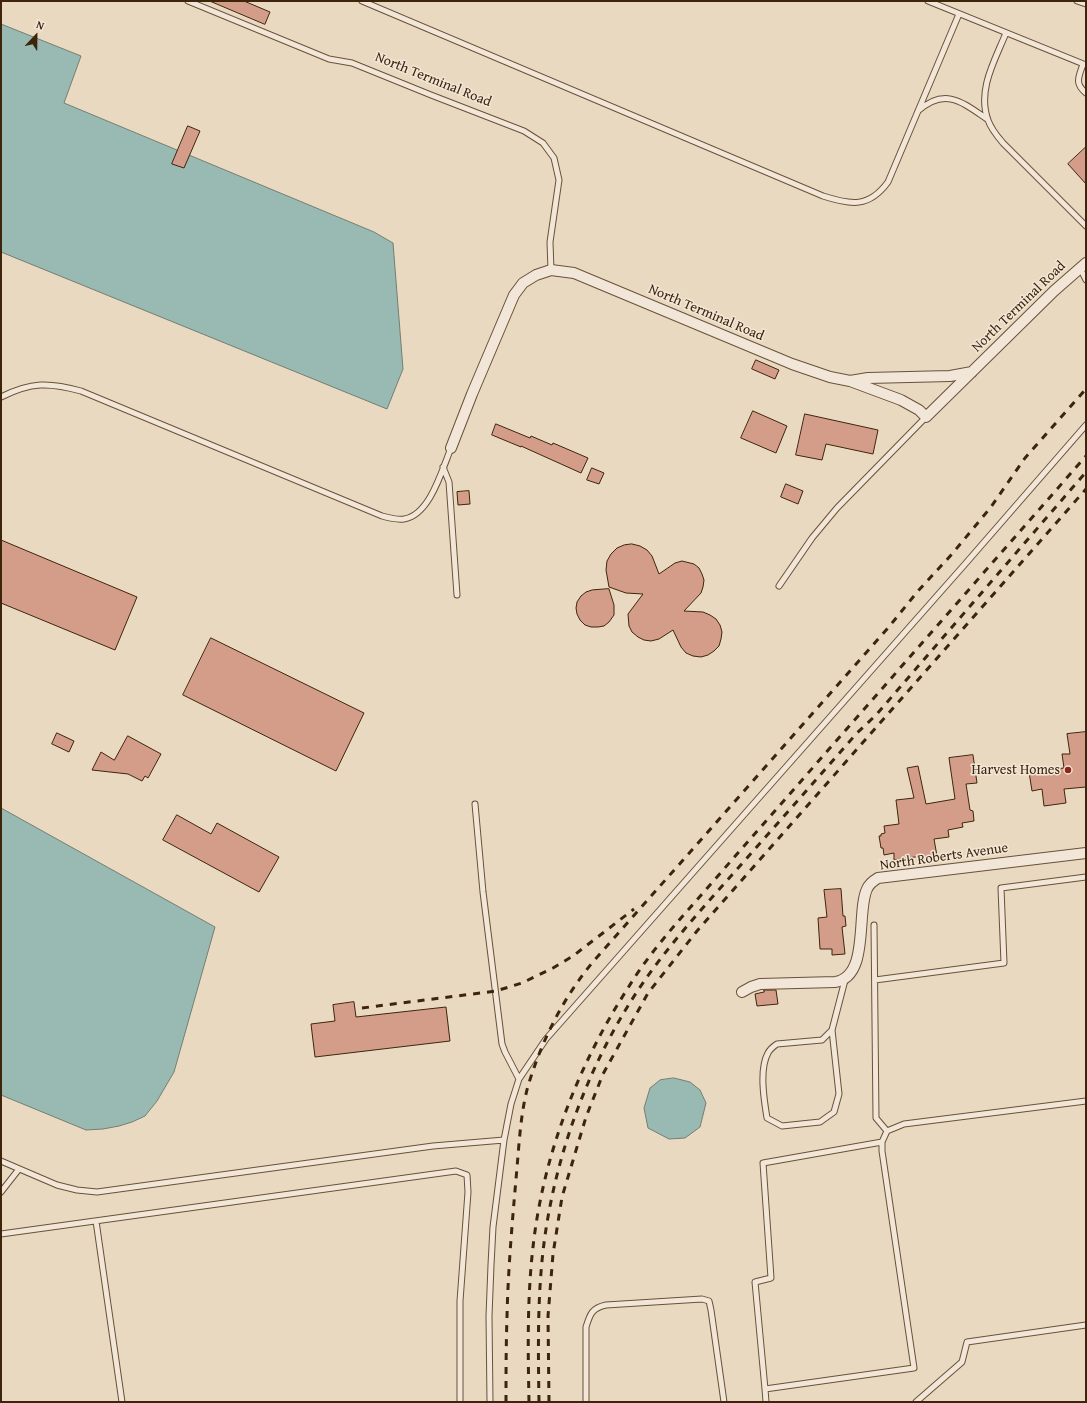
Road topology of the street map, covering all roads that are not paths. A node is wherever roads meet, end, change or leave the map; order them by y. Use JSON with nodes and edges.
{"nodes":[{"id":1,"x":188,"y":1,"type":"edge"},
{"id":2,"x":362,"y":1,"type":"edge"},
{"id":3,"x":928,"y":1,"type":"edge"},
{"id":4,"x":1076,"y":1,"type":"edge"},
{"id":5,"x":1086,"y":4,"type":"edge"},
{"id":6,"x":959,"y":14,"type":"junction"},
{"id":7,"x":1006,"y":33,"type":"junction"},
{"id":8,"x":1085,"y":65,"type":"edge"},
{"id":9,"x":1086,"y":94,"type":"edge"},
{"id":10,"x":917,"y":111,"type":"junction"},
{"id":11,"x":987,"y":119,"type":"junction"},
{"id":12,"x":1086,"y":226,"type":"edge"},
{"id":13,"x":1083,"y":266,"type":"edge"},
{"id":14,"x":551,"y":270,"type":"junction"},
{"id":15,"x":1086,"y":280,"type":"edge"},
{"id":16,"x":972,"y":372,"type":"junction"},
{"id":17,"x":850,"y":381,"type":"junction"},
{"id":18,"x":1,"y":397,"type":"edge"},
{"id":19,"x":926,"y":417,"type":"junction"},
{"id":20,"x":1086,"y":426,"type":"edge"},
{"id":21,"x":451,"y":448,"type":"joint"},
{"id":22,"x":444,"y":468,"type":"junction"},
{"id":23,"x":779,"y":586,"type":"dead end"},
{"id":24,"x":457,"y":595,"type":"dead end"},
{"id":25,"x":475,"y":804,"type":"dead end"},
{"id":26,"x":1086,"y":853,"type":"edge"},
{"id":27,"x":1086,"y":877,"type":"edge"},
{"id":28,"x":874,"y":925,"type":"dead end"},
{"id":29,"x":845,"y":980,"type":"junction"},
{"id":30,"x":874,"y":980,"type":"junction"},
{"id":31,"x":742,"y":992,"type":"dead end"},
{"id":32,"x":832,"y":1030,"type":"junction"},
{"id":33,"x":519,"y":1079,"type":"junction"},
{"id":34,"x":1086,"y":1101,"type":"edge"},
{"id":35,"x":887,"y":1131,"type":"junction"},
{"id":36,"x":504,"y":1140,"type":"junction"},
{"id":37,"x":882,"y":1142,"type":"junction"},
{"id":38,"x":1,"y":1161,"type":"edge"},
{"id":39,"x":19,"y":1169,"type":"junction"},
{"id":40,"x":1,"y":1192,"type":"edge"},
{"id":41,"x":96,"y":1221,"type":"junction"},
{"id":42,"x":1,"y":1234,"type":"edge"},
{"id":43,"x":1086,"y":1325,"type":"edge"},
{"id":44,"x":765,"y":1389,"type":"junction"},
{"id":45,"x":122,"y":1402,"type":"edge"},
{"id":46,"x":460,"y":1402,"type":"edge"},
{"id":47,"x":490,"y":1402,"type":"edge"},
{"id":48,"x":586,"y":1402,"type":"edge"},
{"id":49,"x":724,"y":1402,"type":"edge"},
{"id":50,"x":766,"y":1402,"type":"edge"},
{"id":51,"x":916,"y":1402,"type":"edge"}],
"edges":[{"from":1,"to":14,"type":"lane","name":"North Terminal Road"},
{"from":2,"to":10,"type":"lane"},
{"from":3,"to":6,"type":"lane"},
{"from":4,"to":5,"type":"lane"},
{"from":6,"to":7,"type":"lane"},
{"from":6,"to":10,"type":"lane"},
{"from":7,"to":8,"type":"lane"},
{"from":7,"to":11,"type":"lane"},
{"from":8,"to":9,"type":"lane"},
{"from":10,"to":11,"type":"lane"},
{"from":11,"to":12,"type":"lane"},
{"from":13,"to":15,"type":"lane"},
{"from":13,"to":16,"type":"street","name":"North Terminal Road"},
{"from":14,"to":17,"type":"street","name":"North Terminal Road"},
{"from":14,"to":21,"type":"street","name":"North Terminal Road"},
{"from":16,"to":17,"type":"street","name":"North Terminal Road"},
{"from":16,"to":19,"type":"street","name":"North Terminal Road"},
{"from":17,"to":19,"type":"street","name":"North Terminal Road"},
{"from":18,"to":22,"type":"lane"},
{"from":19,"to":23,"type":"lane"},
{"from":20,"to":33,"type":"lane"},
{"from":21,"to":22,"type":"lane"},
{"from":22,"to":24,"type":"lane"},
{"from":25,"to":33,"type":"lane"},
{"from":26,"to":29,"type":"street","name":"North Roberts Avenue"},
{"from":27,"to":30,"type":"lane"},
{"from":28,"to":30,"type":"lane"},
{"from":29,"to":31,"type":"street"},
{"from":29,"to":32,"type":"lane"},
{"from":30,"to":35,"type":"lane"},
{"from":32,"to":32,"type":"lane"},
{"from":33,"to":36,"type":"lane"},
{"from":34,"to":35,"type":"lane"},
{"from":35,"to":37,"type":"lane"},
{"from":36,"to":39,"type":"lane"},
{"from":36,"to":47,"type":"lane"},
{"from":37,"to":44,"type":"lane"},
{"from":37,"to":44,"type":"lane"},
{"from":38,"to":39,"type":"lane"},
{"from":39,"to":40,"type":"lane"},
{"from":41,"to":42,"type":"lane"},
{"from":41,"to":45,"type":"lane"},
{"from":41,"to":46,"type":"lane"},
{"from":43,"to":51,"type":"lane"},
{"from":44,"to":50,"type":"lane"},
{"from":48,"to":49,"type":"lane"}]}
